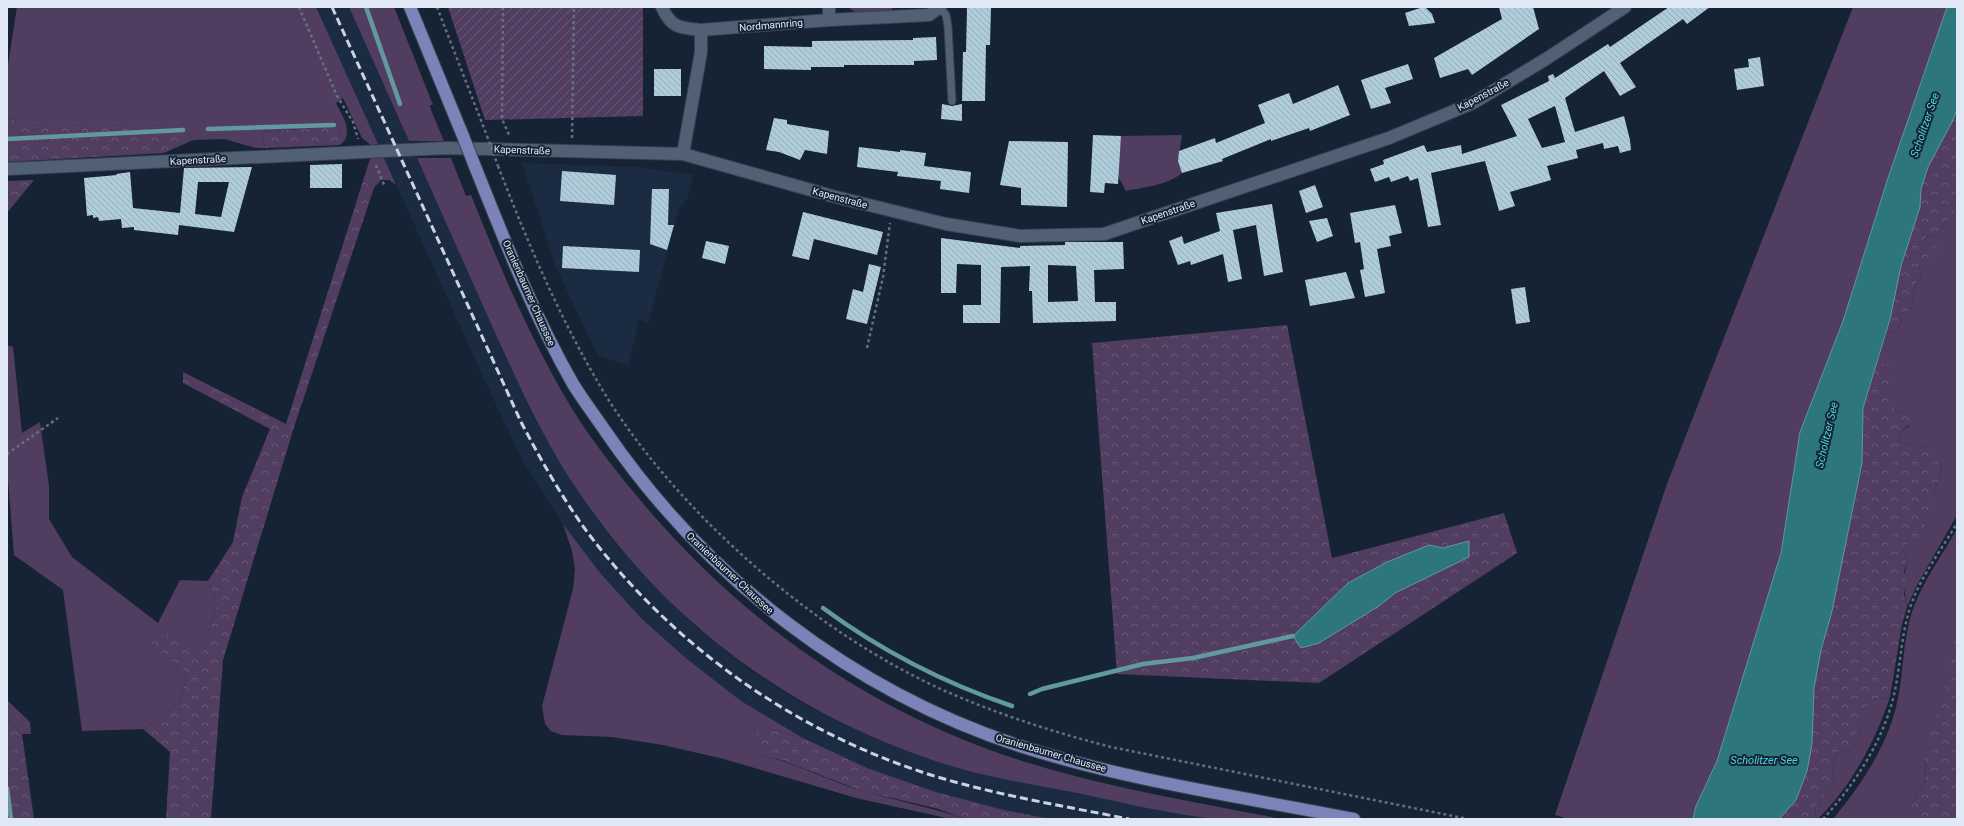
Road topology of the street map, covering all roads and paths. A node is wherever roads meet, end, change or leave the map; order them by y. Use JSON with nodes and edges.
{"nodes":[{"id":1,"x":299,"y":7,"type":"edge"},
{"id":2,"x":410,"y":7,"type":"edge"},
{"id":3,"x":437,"y":7,"type":"edge"},
{"id":4,"x":503,"y":7,"type":"edge"},
{"id":5,"x":574,"y":7,"type":"edge"},
{"id":6,"x":662,"y":7,"type":"edge"},
{"id":7,"x":829,"y":7,"type":"edge"},
{"id":8,"x":940,"y":7,"type":"edge"},
{"id":9,"x":1624,"y":7,"type":"edge"},
{"id":10,"x":829,"y":20,"type":"junction"},
{"id":11,"x":701,"y":30,"type":"junction"},
{"id":12,"x":337,"y":96,"type":"dead end"},
{"id":13,"x":952,"y":101,"type":"dead end"},
{"id":14,"x":517,"y":150,"type":"junction"},
{"id":15,"x":573,"y":152,"type":"junction"},
{"id":16,"x":683,"y":154,"type":"junction"},
{"id":17,"x":7,"y":169,"type":"edge"},
{"id":18,"x":892,"y":211,"type":"junction"},
{"id":19,"x":867,"y":348,"type":"dead end"},
{"id":20,"x":58,"y":418,"type":"dead end"},
{"id":21,"x":7,"y":454,"type":"edge"},
{"id":22,"x":1957,"y":522,"type":"edge"},
{"id":23,"x":1354,"y":819,"type":"edge"},
{"id":24,"x":1468,"y":819,"type":"edge"},
{"id":25,"x":1823,"y":819,"type":"edge"}],
"edges":[{"from":1,"to":12,"type":"path"},
{"from":2,"to":23,"type":"main road","name":"Oranienbaumer Chaussee","bridge":true},
{"from":3,"to":24,"type":"path","bridge":true},
{"from":4,"to":14,"type":"path"},
{"from":5,"to":15,"type":"path"},
{"from":6,"to":11,"type":"street","name":"Nordmannring"},
{"from":7,"to":10,"type":"street"},
{"from":8,"to":10,"type":"street","name":"Nordmannring"},
{"from":8,"to":13,"type":"lane"},
{"from":9,"to":18,"type":"street","name":"Kapenstraße"},
{"from":10,"to":11,"type":"street","name":"Nordmannring"},
{"from":11,"to":16,"type":"street"},
{"from":14,"to":15,"type":"street","name":"Kapenstraße"},
{"from":14,"to":17,"type":"street","name":"Kapenstraße"},
{"from":15,"to":16,"type":"street","name":"Kapenstraße"},
{"from":16,"to":18,"type":"street","name":"Kapenstraße"},
{"from":18,"to":19,"type":"path"},
{"from":20,"to":21,"type":"path"},
{"from":22,"to":25,"type":"path"}]}
